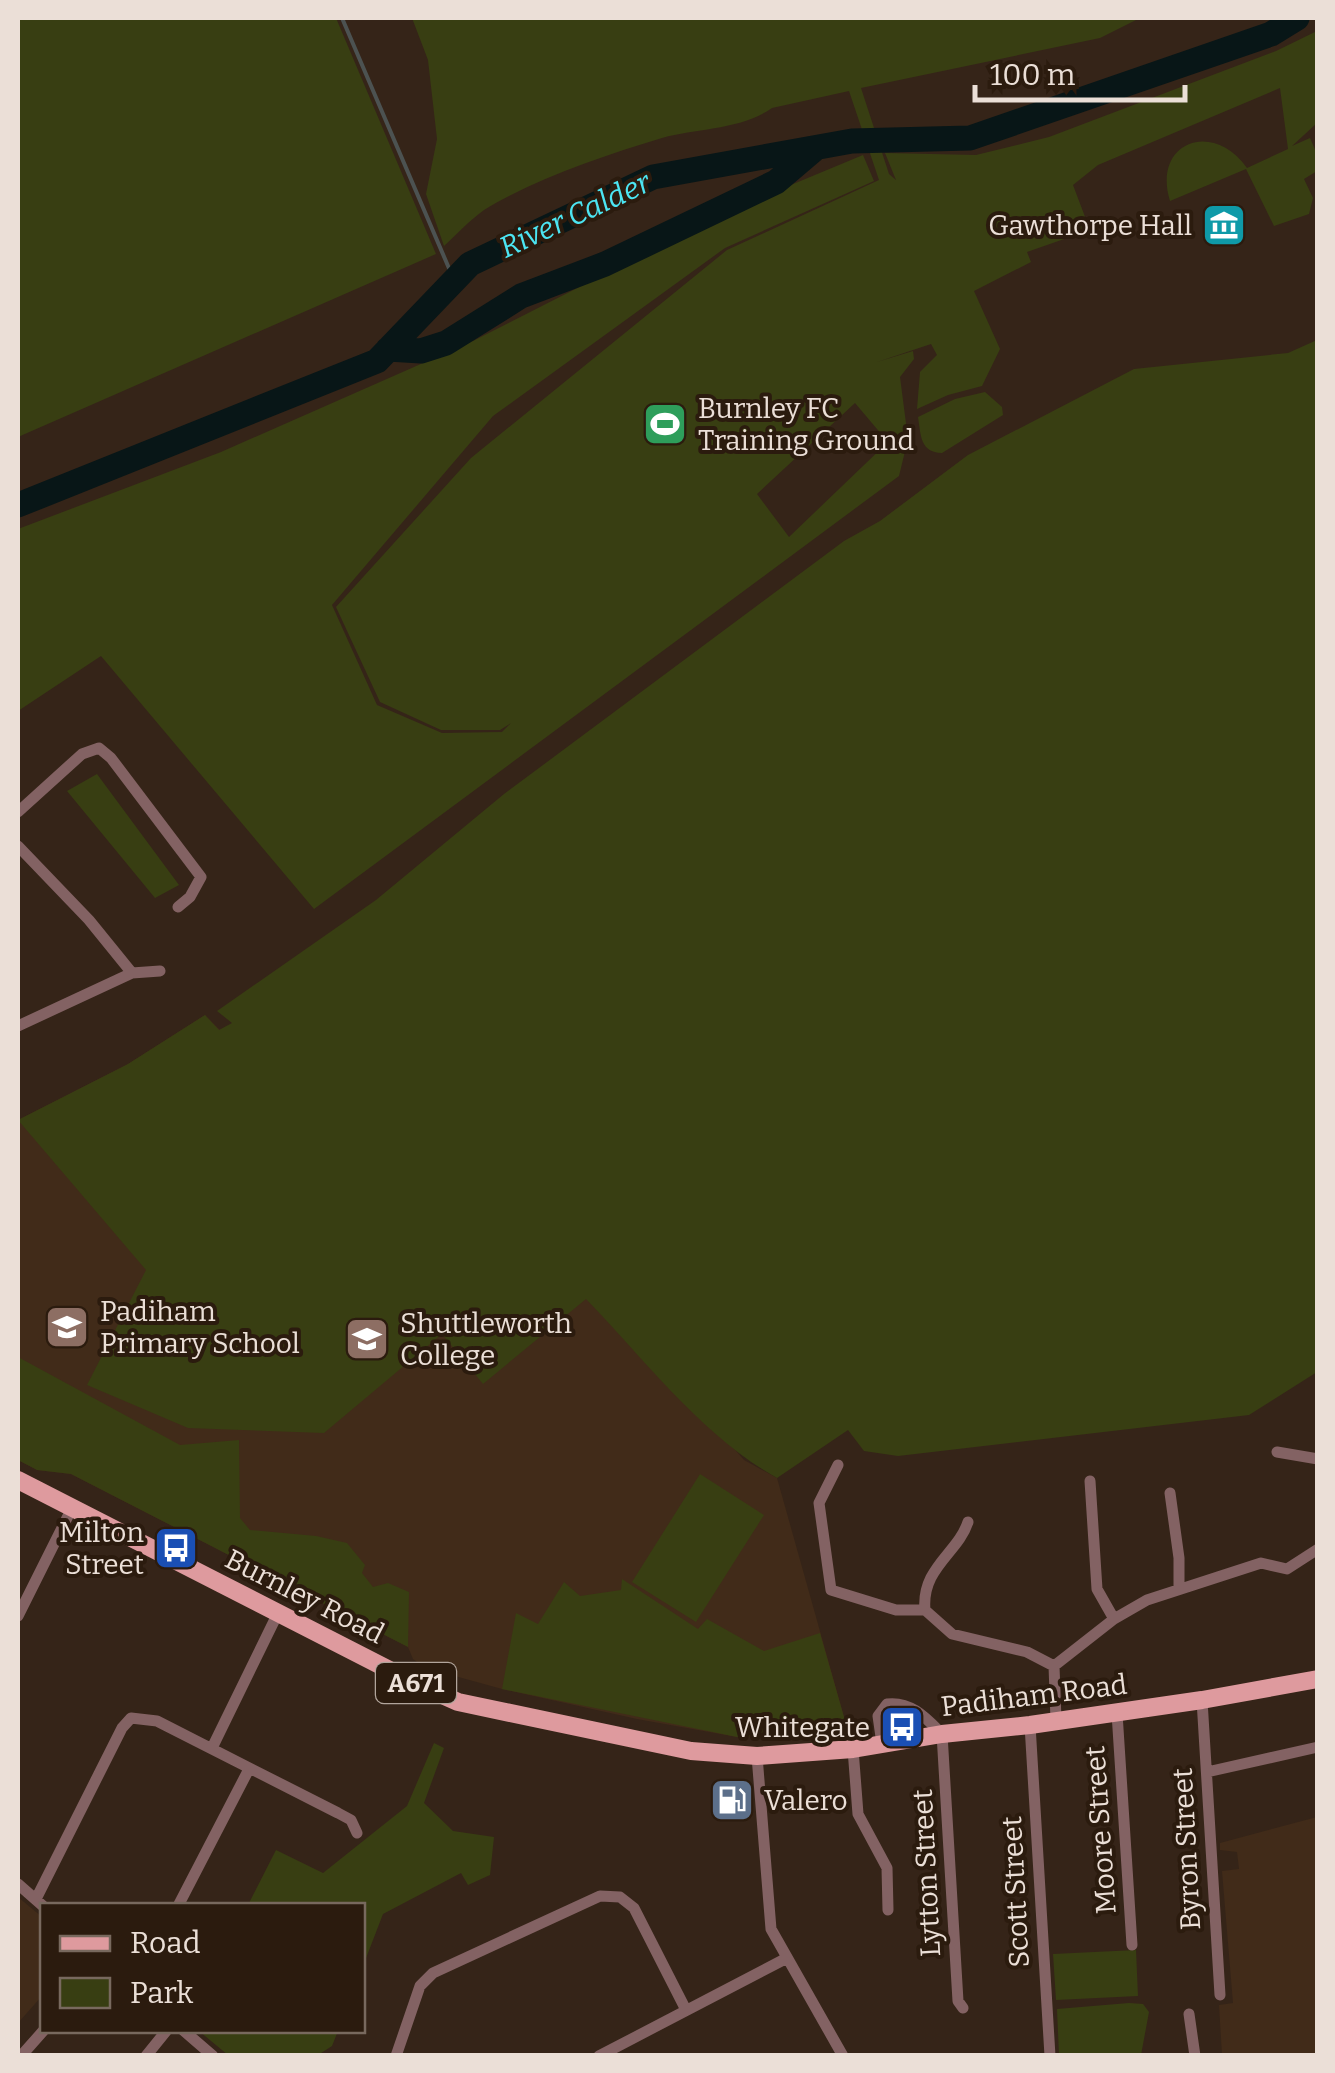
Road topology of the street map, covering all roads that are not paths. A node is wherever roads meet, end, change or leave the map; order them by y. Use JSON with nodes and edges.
{"nodes":[{"id":1,"x":18,"y":812,"type":"edge"},
{"id":2,"x":18,"y":846,"type":"edge"},
{"id":3,"x":178,"y":907,"type":"dead end"},
{"id":4,"x":160,"y":970,"type":"dead end"},
{"id":5,"x":132,"y":973,"type":"junction"},
{"id":6,"x":18,"y":1026,"type":"edge"},
{"id":7,"x":1277,"y":1452,"type":"dead end"},
{"id":8,"x":1318,"y":1459,"type":"edge"},
{"id":9,"x":838,"y":1465,"type":"dead end"},
{"id":10,"x":18,"y":1480,"type":"edge"},
{"id":11,"x":1090,"y":1481,"type":"dead end"},
{"id":12,"x":1170,"y":1492,"type":"dead end"},
{"id":13,"x":73,"y":1506,"type":"junction"},
{"id":14,"x":968,"y":1522,"type":"dead end"},
{"id":15,"x":1318,"y":1549,"type":"edge"},
{"id":16,"x":1179,"y":1587,"type":"junction"},
{"id":17,"x":924,"y":1610,"type":"junction"},
{"id":18,"x":278,"y":1613,"type":"junction"},
{"id":19,"x":18,"y":1616,"type":"edge"},
{"id":20,"x":1114,"y":1620,"type":"junction"},
{"id":21,"x":1054,"y":1666,"type":"junction"},
{"id":22,"x":1318,"y":1679,"type":"edge"},
{"id":23,"x":1202,"y":1700,"type":"junction"},
{"id":24,"x":1117,"y":1712,"type":"junction"},
{"id":25,"x":1056,"y":1720,"type":"junction"},
{"id":26,"x":1030,"y":1725,"type":"junction"},
{"id":27,"x":942,"y":1734,"type":"junction"},
{"id":28,"x":882,"y":1744,"type":"junction"},
{"id":29,"x":1318,"y":1746,"type":"edge"},
{"id":30,"x":212,"y":1748,"type":"junction"},
{"id":31,"x":853,"y":1749,"type":"junction"},
{"id":32,"x":757,"y":1756,"type":"junction"},
{"id":33,"x":248,"y":1770,"type":"junction"},
{"id":34,"x":1206,"y":1772,"type":"junction"},
{"id":35,"x":357,"y":1833,"type":"dead end"},
{"id":36,"x":18,"y":1884,"type":"edge"},
{"id":37,"x":40,"y":1902,"type":"edge"},
{"id":38,"x":180,"y":1903,"type":"edge"},
{"id":39,"x":888,"y":1910,"type":"dead end"},
{"id":40,"x":1132,"y":1945,"type":"dead end"},
{"id":41,"x":787,"y":1958,"type":"junction"},
{"id":42,"x":1220,"y":1995,"type":"dead end"},
{"id":43,"x":963,"y":2008,"type":"dead end"},
{"id":44,"x":686,"y":2010,"type":"junction"},
{"id":45,"x":1188,"y":2014,"type":"dead end"},
{"id":46,"x":41,"y":2033,"type":"edge"},
{"id":47,"x":165,"y":2033,"type":"edge"},
{"id":48,"x":186,"y":2033,"type":"edge"},
{"id":49,"x":21,"y":2056,"type":"edge"},
{"id":50,"x":146,"y":2056,"type":"edge"},
{"id":51,"x":212,"y":2056,"type":"edge"},
{"id":52,"x":396,"y":2056,"type":"edge"},
{"id":53,"x":599,"y":2056,"type":"edge"},
{"id":54,"x":843,"y":2056,"type":"edge"},
{"id":55,"x":1050,"y":2056,"type":"edge"},
{"id":56,"x":1195,"y":2056,"type":"edge"}],
"edges":[{"from":1,"to":3,"type":"street"},
{"from":2,"to":5,"type":"street"},
{"from":4,"to":5,"type":"street"},
{"from":5,"to":6,"type":"street"},
{"from":7,"to":8,"type":"street"},
{"from":9,"to":17,"type":"street"},
{"from":10,"to":13,"type":"main road","name":"Burnley Road","number":"A671"},
{"from":11,"to":20,"type":"street"},
{"from":12,"to":16,"type":"street"},
{"from":13,"to":18,"type":"main road","name":"Burnley Road","number":"A671"},
{"from":13,"to":19,"type":"street"},
{"from":14,"to":17,"type":"street"},
{"from":15,"to":16,"type":"street"},
{"from":16,"to":20,"type":"street"},
{"from":17,"to":21,"type":"street"},
{"from":18,"to":30,"type":"street"},
{"from":18,"to":32,"type":"main road","name":"Burnley Road","number":"A671"},
{"from":20,"to":21,"type":"street"},
{"from":21,"to":25,"type":"street"},
{"from":22,"to":23,"type":"main road","name":"Padiham Road","number":"A671"},
{"from":23,"to":24,"type":"main road","name":"Padiham Road","number":"A671"},
{"from":23,"to":34,"type":"street","name":"Byron Street"},
{"from":24,"to":25,"type":"main road","name":"Padiham Road","number":"A671"},
{"from":24,"to":40,"type":"street","name":"Moore Street"},
{"from":25,"to":26,"type":"main road","name":"Padiham Road","number":"A671"},
{"from":26,"to":27,"type":"main road","name":"Padiham Road","number":"A671"},
{"from":26,"to":55,"type":"street","name":"Scott Street"},
{"from":27,"to":28,"type":"main road","name":"Padiham Road","number":"A671"},
{"from":27,"to":28,"type":"street"},
{"from":27,"to":43,"type":"street","name":"Lytton Street"},
{"from":28,"to":31,"type":"main road","name":"Padiham Road","number":"A671"},
{"from":29,"to":34,"type":"street"},
{"from":30,"to":33,"type":"street"},
{"from":30,"to":37,"type":"street"},
{"from":31,"to":32,"type":"main road","name":"Padiham Road","number":"A671"},
{"from":31,"to":39,"type":"street"},
{"from":32,"to":41,"type":"street"},
{"from":33,"to":35,"type":"street"},
{"from":33,"to":38,"type":"street"},
{"from":34,"to":42,"type":"street","name":"Byron Street"},
{"from":36,"to":37,"type":"street"},
{"from":41,"to":44,"type":"street"},
{"from":41,"to":54,"type":"street"},
{"from":44,"to":52,"type":"street"},
{"from":44,"to":53,"type":"street"},
{"from":45,"to":56,"type":"street"},
{"from":46,"to":49,"type":"street"},
{"from":47,"to":50,"type":"street"},
{"from":48,"to":51,"type":"street"}]}
